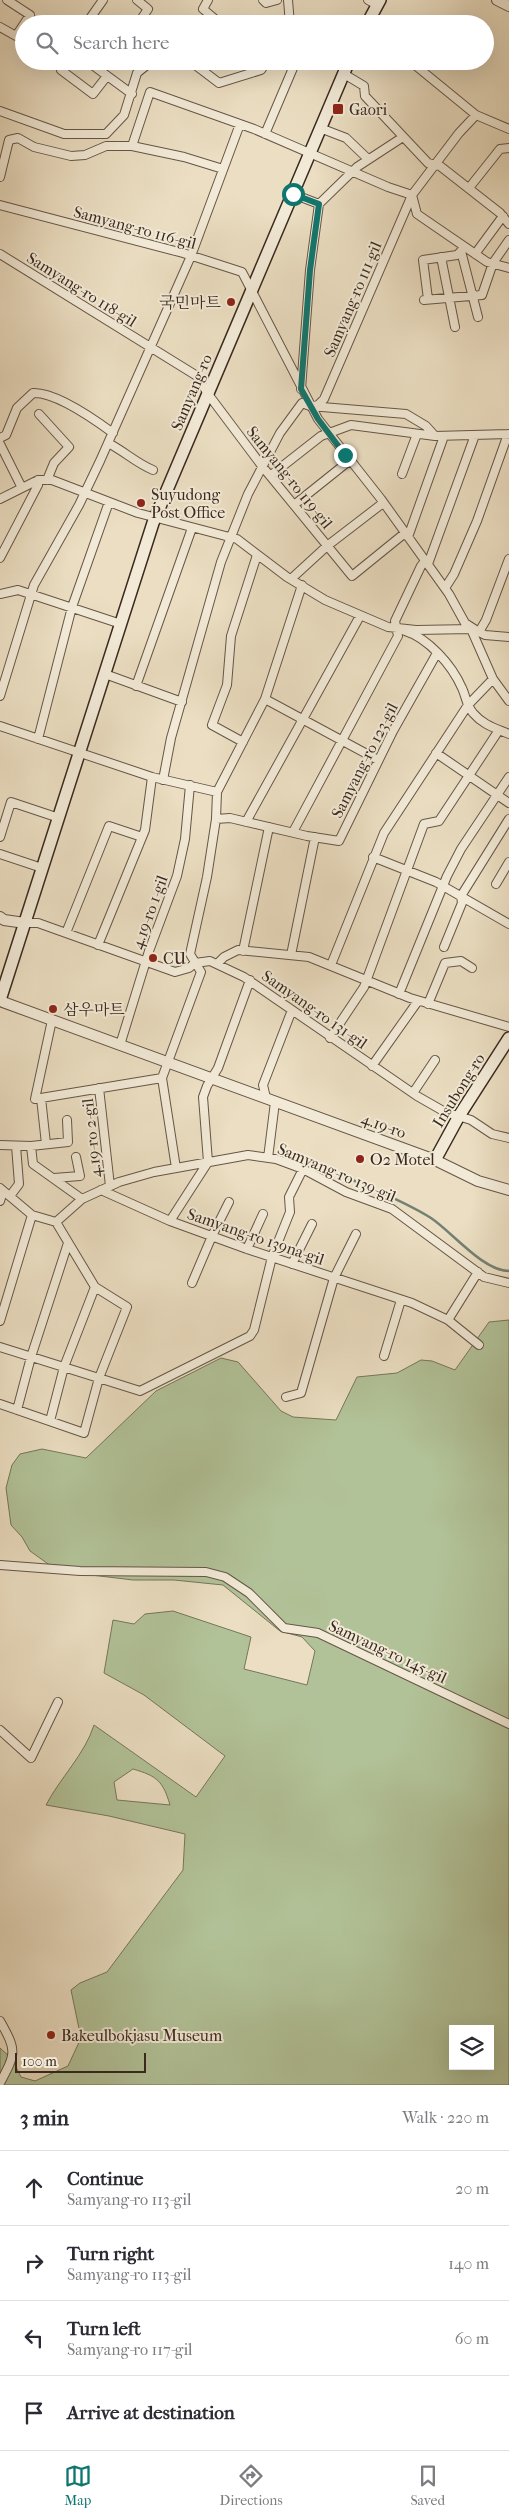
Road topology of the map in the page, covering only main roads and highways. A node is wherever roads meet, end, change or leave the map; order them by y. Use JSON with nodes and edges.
{"nodes":[{"id":1,"x":375,"y":2,"type":"edge"},
{"id":2,"x":370,"y":15,"type":"edge"},
{"id":3,"x":346,"y":70,"type":"edge"},
{"id":4,"x":0,"y":1001,"type":"edge"},
{"id":5,"x":509,"y":1038,"type":"edge"},
{"id":6,"x":435,"y":1160,"type":"road end"}],
"edges":[{"from":1,"to":2,"type":"main road"},
{"from":3,"to":4,"type":"main road","name":"Samyang-ro"},
{"from":5,"to":6,"type":"main road","name":"Insubong-ro"}]}
